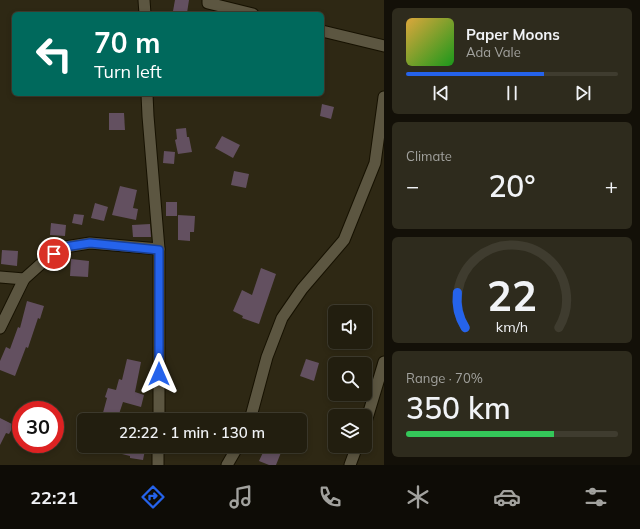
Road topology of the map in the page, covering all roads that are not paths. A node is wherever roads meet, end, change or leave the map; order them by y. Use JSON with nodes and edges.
{"nodes":[{"id":1,"x":144,"y":0,"type":"edge"},
{"id":2,"x":208,"y":0,"type":"edge"},
{"id":3,"x":145,"y":12,"type":"edge"},
{"id":4,"x":245,"y":12,"type":"edge"},
{"id":5,"x":324,"y":31,"type":"edge"},
{"id":6,"x":384,"y":46,"type":"edge"},
{"id":7,"x":147,"y":96,"type":"edge"},
{"id":8,"x":384,"y":97,"type":"edge"},
{"id":9,"x":159,"y":250,"type":"junction"},
{"id":10,"x":0,"y":277,"type":"edge"},
{"id":11,"x":24,"y":279,"type":"junction"},
{"id":12,"x":0,"y":328,"type":"edge"},
{"id":13,"x":384,"y":362,"type":"edge"},
{"id":14,"x":370,"y":409,"type":"edge"},
{"id":15,"x":159,"y":413,"type":"edge"},
{"id":16,"x":252,"y":413,"type":"edge"},
{"id":17,"x":158,"y":453,"type":"edge"},
{"id":18,"x":234,"y":453,"type":"edge"},
{"id":19,"x":354,"y":453,"type":"edge"},
{"id":20,"x":158,"y":465,"type":"edge"},
{"id":21,"x":227,"y":465,"type":"edge"},
{"id":22,"x":350,"y":465,"type":"edge"}],
"edges":[{"from":1,"to":3,"type":"street"},
{"from":2,"to":4,"type":"street"},
{"from":5,"to":6,"type":"street"},
{"from":7,"to":9,"type":"street"},
{"from":8,"to":16,"type":"street"},
{"from":9,"to":11,"type":"street"},
{"from":9,"to":15,"type":"street"},
{"from":10,"to":11,"type":"street"},
{"from":11,"to":12,"type":"street"},
{"from":13,"to":14,"type":"street"},
{"from":17,"to":20,"type":"street"},
{"from":18,"to":21,"type":"street"},
{"from":19,"to":22,"type":"street"}]}
